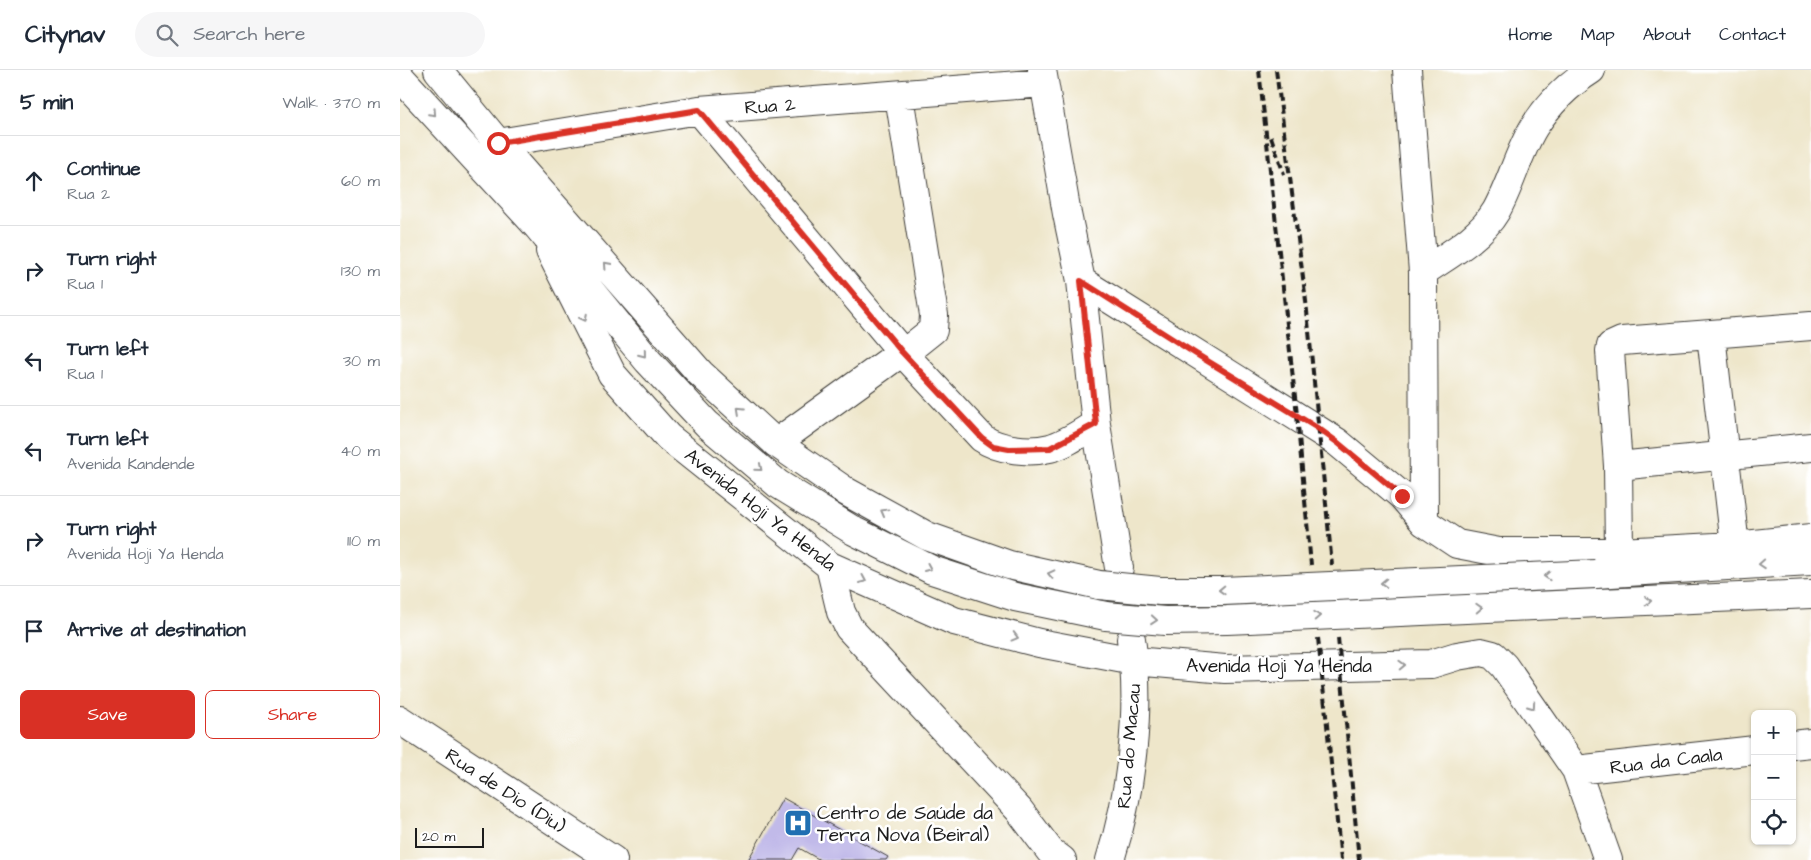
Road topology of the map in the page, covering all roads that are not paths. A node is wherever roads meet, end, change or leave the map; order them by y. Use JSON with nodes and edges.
{"nodes":[{"id":1,"x":438,"y":70,"type":"edge"},
{"id":2,"x":455,"y":70,"type":"edge"},
{"id":3,"x":1407,"y":70,"type":"edge"},
{"id":4,"x":1591,"y":70,"type":"edge"},
{"id":5,"x":400,"y":77,"type":"edge"},
{"id":6,"x":1043,"y":77,"type":"edge"},
{"id":7,"x":899,"y":96,"type":"junction"},
{"id":8,"x":468,"y":106,"type":"junction"},
{"id":9,"x":699,"y":110,"type":"junction"},
{"id":10,"x":498,"y":143,"type":"junction"},
{"id":11,"x":538,"y":227,"type":"junction"},
{"id":12,"x":1423,"y":272,"type":"junction"},
{"id":13,"x":1081,"y":281,"type":"junction"},
{"id":14,"x":1811,"y":326,"type":"edge"},
{"id":15,"x":1711,"y":335,"type":"junction"},
{"id":16,"x":902,"y":352,"type":"junction"},
{"id":17,"x":1096,"y":424,"type":"junction"},
{"id":18,"x":776,"y":443,"type":"junction"},
{"id":19,"x":1811,"y":447,"type":"edge"},
{"id":20,"x":1725,"y":456,"type":"junction"},
{"id":21,"x":1618,"y":466,"type":"junction"},
{"id":22,"x":1424,"y":522,"type":"junction"},
{"id":23,"x":1811,"y":538,"type":"edge"},
{"id":24,"x":1735,"y":546,"type":"junction"},
{"id":25,"x":1619,"y":552,"type":"junction"},
{"id":26,"x":1811,"y":561,"type":"edge"},
{"id":27,"x":830,"y":566,"type":"junction"},
{"id":28,"x":1109,"y":577,"type":"junction"},
{"id":29,"x":1811,"y":594,"type":"edge"},
{"id":30,"x":1133,"y":650,"type":"junction"},
{"id":31,"x":400,"y":720,"type":"edge"},
{"id":32,"x":1811,"y":743,"type":"edge"},
{"id":33,"x":1796,"y":745,"type":"edge"},
{"id":34,"x":1751,"y":750,"type":"edge"},
{"id":35,"x":1576,"y":770,"type":"junction"},
{"id":36,"x":613,"y":860,"type":"edge"},
{"id":37,"x":1062,"y":860,"type":"edge"},
{"id":38,"x":1110,"y":860,"type":"edge"},
{"id":39,"x":1608,"y":860,"type":"edge"}],
"edges":[{"from":1,"to":8,"type":"street"},
{"from":2,"to":8,"type":"street"},
{"from":3,"to":12,"type":"street"},
{"from":4,"to":12,"type":"street"},
{"from":5,"to":11,"type":"street","one_way":true},
{"from":6,"to":7,"type":"street","name":"Rua 2"},
{"from":6,"to":13,"type":"street"},
{"from":7,"to":9,"type":"street","name":"Rua 2"},
{"from":7,"to":16,"type":"street"},
{"from":8,"to":10,"type":"street"},
{"from":9,"to":10,"type":"street","name":"Rua 2"},
{"from":9,"to":16,"type":"street"},
{"from":18,"to":10,"type":"street","one_way":true},
{"from":11,"to":27,"type":"street","name":"Avenida Hoji Ya Henda","one_way":true},
{"from":11,"to":29,"type":"street","one_way":true,"bridge":true},
{"from":12,"to":22,"type":"street"},
{"from":13,"to":17,"type":"street"},
{"from":13,"to":22,"type":"street"},
{"from":14,"to":15,"type":"street"},
{"from":15,"to":20,"type":"street"},
{"from":15,"to":21,"type":"street"},
{"from":16,"to":17,"type":"street"},
{"from":16,"to":18,"type":"street"},
{"from":17,"to":28,"type":"street"},
{"from":28,"to":18,"type":"street","one_way":true},
{"from":19,"to":20,"type":"street"},
{"from":20,"to":21,"type":"street"},
{"from":20,"to":24,"type":"street"},
{"from":21,"to":25,"type":"street"},
{"from":22,"to":25,"type":"street"},
{"from":23,"to":24,"type":"street"},
{"from":24,"to":25,"type":"street"},
{"from":26,"to":28,"type":"street","one_way":true,"bridge":true},
{"from":27,"to":30,"type":"street","name":"Avenida Hoji Ya Henda","one_way":true},
{"from":27,"to":37,"type":"street"},
{"from":30,"to":35,"type":"street","name":"Avenida Hoji Ya Henda","one_way":true},
{"from":30,"to":38,"type":"street","name":"Rua do Macau"},
{"from":31,"to":36,"type":"street","name":"Rua de Dio (Diu)"},
{"from":32,"to":33,"type":"street"},
{"from":34,"to":35,"type":"street","name":"Rua da Caala"},
{"from":35,"to":39,"type":"street"}]}
